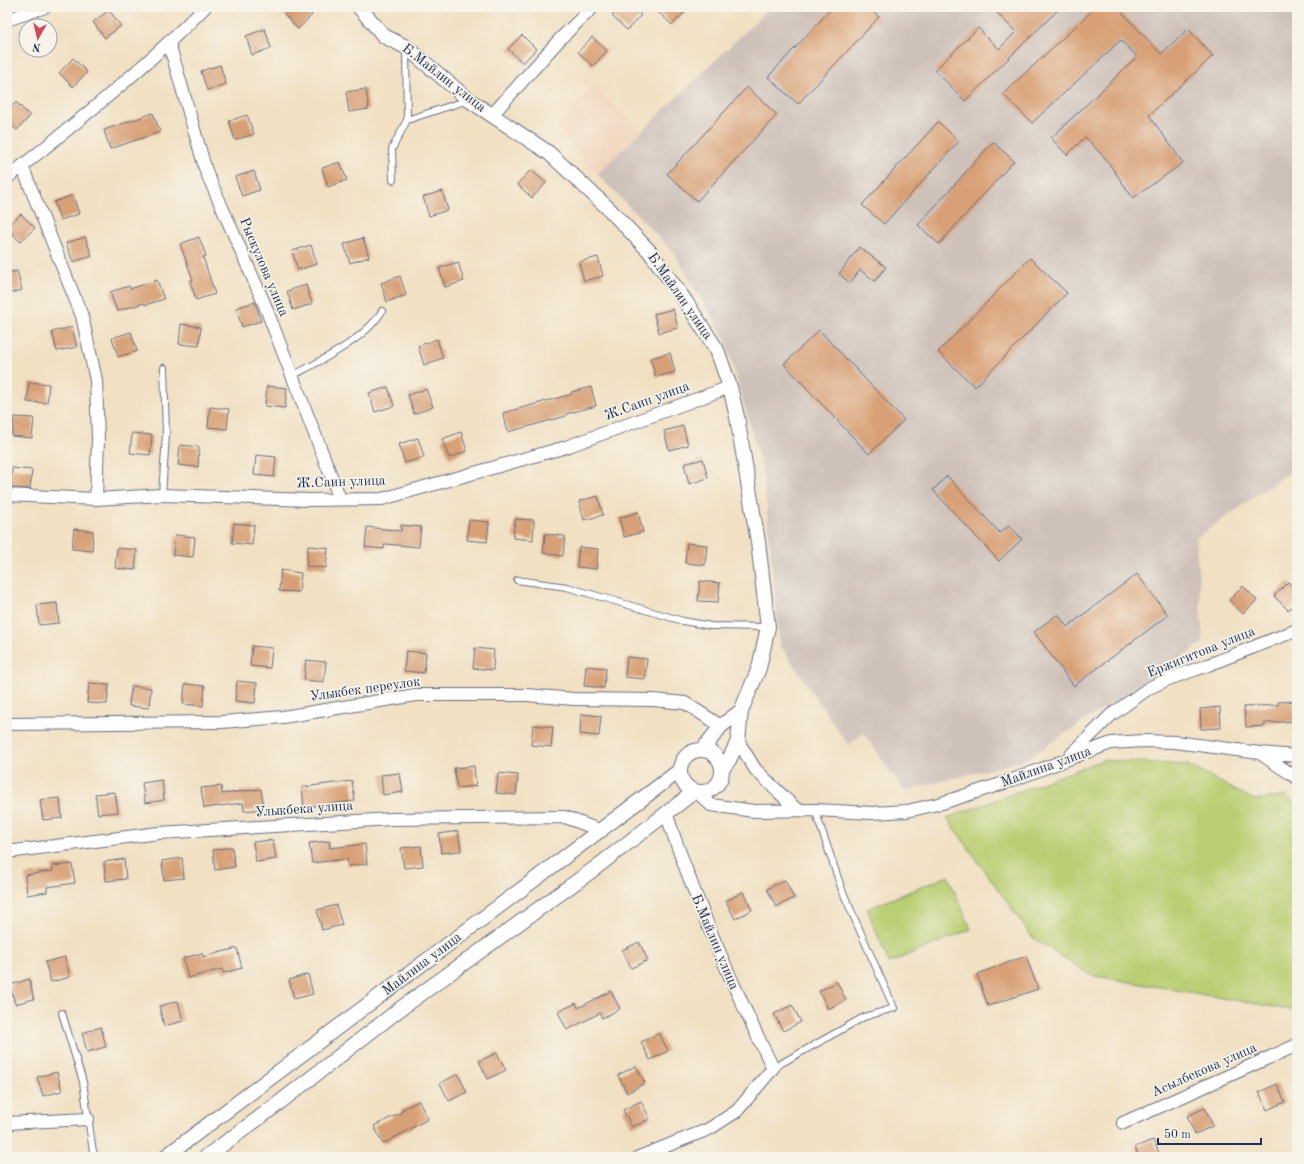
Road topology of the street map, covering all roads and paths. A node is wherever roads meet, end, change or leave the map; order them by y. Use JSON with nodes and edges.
{"nodes":[{"id":1,"x":44,"y":7,"type":"edge"},
{"id":2,"x":204,"y":7,"type":"edge"},
{"id":3,"x":359,"y":7,"type":"edge"},
{"id":4,"x":594,"y":7,"type":"edge"},
{"id":5,"x":7,"y":20,"type":"edge"},
{"id":6,"x":169,"y":43,"type":"junction"},
{"id":7,"x":406,"y":47,"type":"junction"},
{"id":8,"x":469,"y":100,"type":"junction"},
{"id":9,"x":492,"y":115,"type":"junction"},
{"id":10,"x":407,"y":120,"type":"junction"},
{"id":11,"x":22,"y":166,"type":"junction"},
{"id":12,"x":7,"y":178,"type":"edge"},
{"id":13,"x":393,"y":180,"type":"dead end"},
{"id":14,"x":382,"y":311,"type":"dead end"},
{"id":15,"x":164,"y":368,"type":"dead end"},
{"id":16,"x":292,"y":376,"type":"junction"},
{"id":17,"x":730,"y":387,"type":"junction"},
{"id":18,"x":7,"y":495,"type":"edge"},
{"id":19,"x":162,"y":495,"type":"junction"},
{"id":20,"x":96,"y":499,"type":"junction"},
{"id":21,"x":340,"y":499,"type":"junction"},
{"id":22,"x":517,"y":580,"type":"dead end"},
{"id":23,"x":768,"y":627,"type":"junction"},
{"id":24,"x":1297,"y":630,"type":"edge"},
{"id":25,"x":741,"y":711,"type":"junction"},
{"id":26,"x":7,"y":724,"type":"edge"},
{"id":27,"x":722,"y":726,"type":"junction"},
{"id":28,"x":738,"y":741,"type":"junction"},
{"id":29,"x":703,"y":749,"type":"junction"},
{"id":30,"x":1260,"y":753,"type":"junction"},
{"id":31,"x":1297,"y":756,"type":"edge"},
{"id":32,"x":1068,"y":758,"type":"junction"},
{"id":33,"x":723,"y":768,"type":"junction"},
{"id":34,"x":680,"y":772,"type":"junction"},
{"id":35,"x":1297,"y":778,"type":"edge"},
{"id":36,"x":696,"y":792,"type":"junction"},
{"id":37,"x":797,"y":810,"type":"junction"},
{"id":38,"x":815,"y":810,"type":"junction"},
{"id":39,"x":666,"y":813,"type":"junction"},
{"id":40,"x":602,"y":831,"type":"junction"},
{"id":41,"x":7,"y":852,"type":"edge"},
{"id":42,"x":62,"y":1013,"type":"dead end"},
{"id":43,"x":1297,"y":1045,"type":"edge"},
{"id":44,"x":773,"y":1068,"type":"junction"},
{"id":45,"x":88,"y":1119,"type":"junction"},
{"id":46,"x":7,"y":1123,"type":"edge"},
{"id":47,"x":1123,"y":1123,"type":"dead end"},
{"id":48,"x":97,"y":1157,"type":"edge"},
{"id":49,"x":164,"y":1157,"type":"edge"},
{"id":50,"x":206,"y":1157,"type":"edge"},
{"id":51,"x":639,"y":1157,"type":"edge"}],
"edges":[{"from":1,"to":5,"type":"street"},
{"from":2,"to":6,"type":"street"},
{"from":3,"to":7,"type":"street","name":"Б.Майлин улица"},
{"from":4,"to":9,"type":"street"},
{"from":6,"to":11,"type":"street"},
{"from":6,"to":16,"type":"street","name":"Рыскулова улица"},
{"from":7,"to":8,"type":"street","name":"Б.Майлин улица"},
{"from":7,"to":10,"type":"lane"},
{"from":8,"to":9,"type":"street","name":"Б.Майлин улица"},
{"from":8,"to":10,"type":"lane"},
{"from":9,"to":17,"type":"street","name":"Б.Майлин улица"},
{"from":10,"to":13,"type":"lane"},
{"from":11,"to":12,"type":"street"},
{"from":11,"to":20,"type":"street"},
{"from":14,"to":16,"type":"lane"},
{"from":15,"to":19,"type":"lane"},
{"from":16,"to":21,"type":"street","name":"Рыскулова улица"},
{"from":17,"to":21,"type":"street","name":"Ж.Саин улица"},
{"from":17,"to":23,"type":"street","name":"Б.Майлин улица"},
{"from":18,"to":20,"type":"street","name":"Ж.Саин улица"},
{"from":19,"to":20,"type":"street","name":"Ж.Саин улица"},
{"from":19,"to":21,"type":"street","name":"Ж.Саин улица"},
{"from":22,"to":23,"type":"lane"},
{"from":23,"to":25,"type":"street","name":"Б.Майлин улица"},
{"from":24,"to":32,"type":"street","name":"Ержигитова улица"},
{"from":25,"to":27,"type":"street","name":"Б.Майлин улица"},
{"from":25,"to":28,"type":"street","name":"Б.Майлин улица"},
{"from":26,"to":27,"type":"street","name":"Улыкбек переулок"},
{"from":27,"to":29,"type":"street","name":"Б.Майлин улица"},
{"from":28,"to":33,"type":"street","name":"Б.Майлин улица"},
{"from":28,"to":37,"type":"street"},
{"from":29,"to":33,"type":"street"},
{"from":29,"to":34,"type":"street"},
{"from":30,"to":31,"type":"street","name":"Майлина улица"},
{"from":30,"to":32,"type":"street","name":"Майлина улица"},
{"from":30,"to":35,"type":"street"},
{"from":32,"to":38,"type":"street","name":"Майлина улица"},
{"from":33,"to":36,"type":"street","name":"Майлина улица"},
{"from":34,"to":36,"type":"street","name":"Майлина улица"},
{"from":34,"to":40,"type":"street","name":"Майлина улица"},
{"from":36,"to":37,"type":"street","name":"Майлина улица"},
{"from":36,"to":39,"type":"street","name":"Майлина улица"},
{"from":37,"to":38,"type":"street","name":"Майлина улица"},
{"from":38,"to":44,"type":"lane"},
{"from":39,"to":44,"type":"street","name":"Б.Майлин улица"},
{"from":39,"to":50,"type":"street","name":"Майлина улица"},
{"from":40,"to":41,"type":"street","name":"Улыкбека улица"},
{"from":40,"to":49,"type":"street","name":"Майлина улица"},
{"from":42,"to":45,"type":"lane"},
{"from":43,"to":47,"type":"street","name":"Асылбекова улица"},
{"from":44,"to":51,"type":"street"},
{"from":45,"to":46,"type":"street"},
{"from":45,"to":48,"type":"lane"}]}
